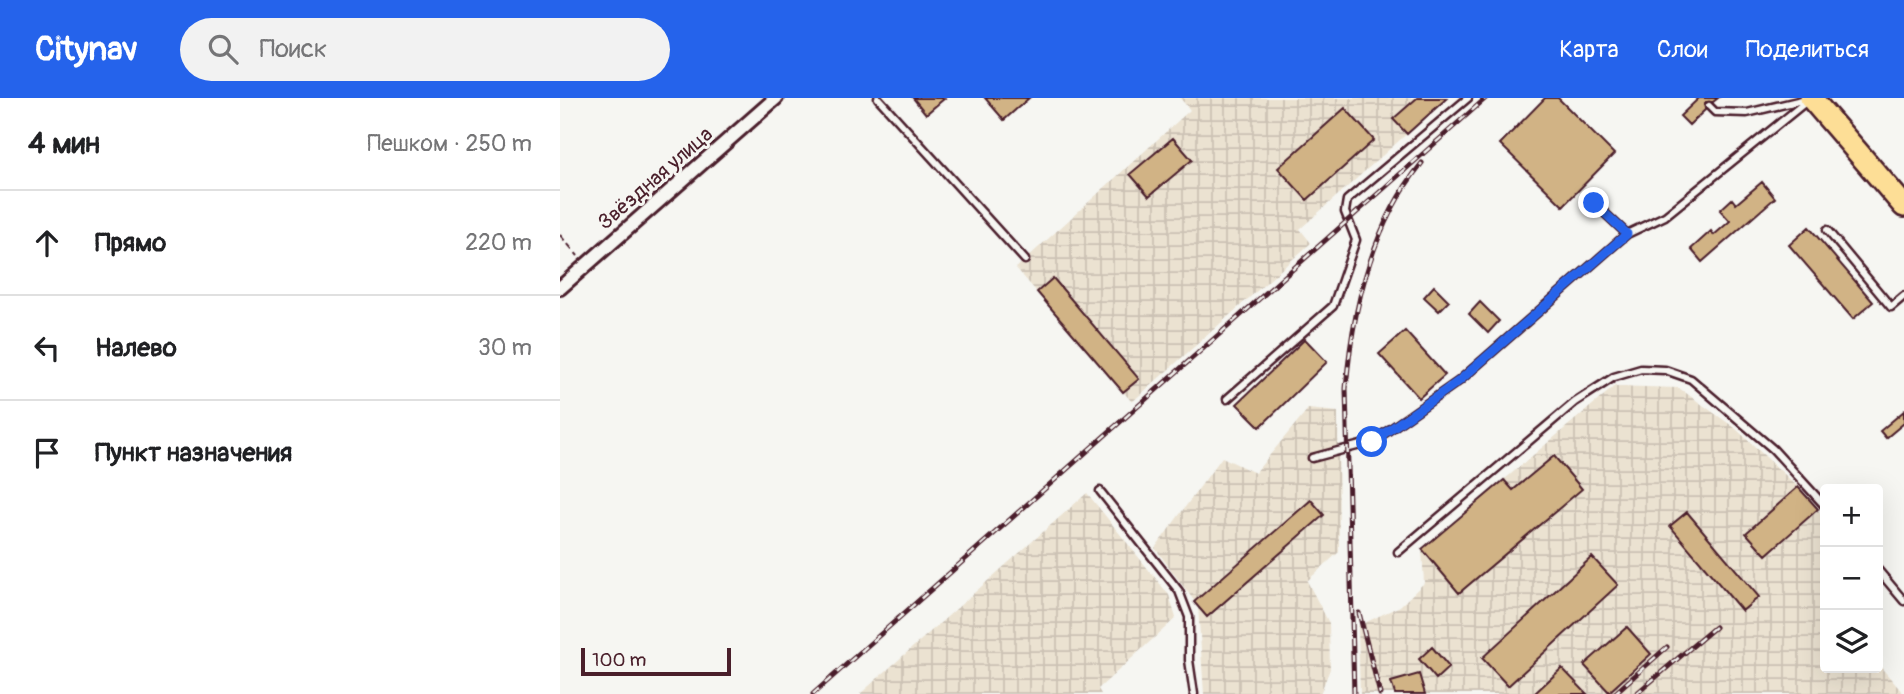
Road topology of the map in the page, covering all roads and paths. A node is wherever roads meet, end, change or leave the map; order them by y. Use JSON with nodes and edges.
{"nodes":[{"id":1,"x":776,"y":98,"type":"edge"},
{"id":2,"x":878,"y":98,"type":"edge"},
{"id":3,"x":1468,"y":98,"type":"edge"},
{"id":4,"x":1811,"y":98,"type":"edge"},
{"id":5,"x":1709,"y":106,"type":"dead end"},
{"id":6,"x":1594,"y":203,"type":"dead end"},
{"id":7,"x":1904,"y":206,"type":"edge"},
{"id":8,"x":1827,"y":230,"type":"dead end"},
{"id":9,"x":1627,"y":234,"type":"junction"},
{"id":10,"x":560,"y":235,"type":"edge"},
{"id":11,"x":1025,"y":260,"type":"dead end"},
{"id":12,"x":586,"y":265,"type":"junction"},
{"id":13,"x":560,"y":288,"type":"edge"},
{"id":14,"x":1904,"y":296,"type":"edge"},
{"id":15,"x":1227,"y":400,"type":"dead end"},
{"id":16,"x":1311,"y":458,"type":"dead end"},
{"id":17,"x":1100,"y":491,"type":"dead end"},
{"id":18,"x":1820,"y":501,"type":"edge"},
{"id":19,"x":1398,"y":552,"type":"dead end"},
{"id":20,"x":1883,"y":576,"type":"edge"},
{"id":21,"x":1904,"y":601,"type":"edge"},
{"id":22,"x":1194,"y":694,"type":"edge"}],
"edges":[{"from":1,"to":12,"type":"street","name":"Звёздная улица"},
{"from":2,"to":11,"type":"lane"},
{"from":3,"to":15,"type":"lane"},
{"from":4,"to":5,"type":"lane"},
{"from":4,"to":7,"type":"highway"},
{"from":4,"to":9,"type":"lane"},
{"from":6,"to":9,"type":"lane"},
{"from":8,"to":14,"type":"lane"},
{"from":9,"to":16,"type":"lane"},
{"from":10,"to":12,"type":"path"},
{"from":12,"to":13,"type":"street","name":"Звёздная улица"},
{"from":17,"to":22,"type":"lane"},
{"from":18,"to":19,"type":"lane"},
{"from":20,"to":21,"type":"lane"}]}
